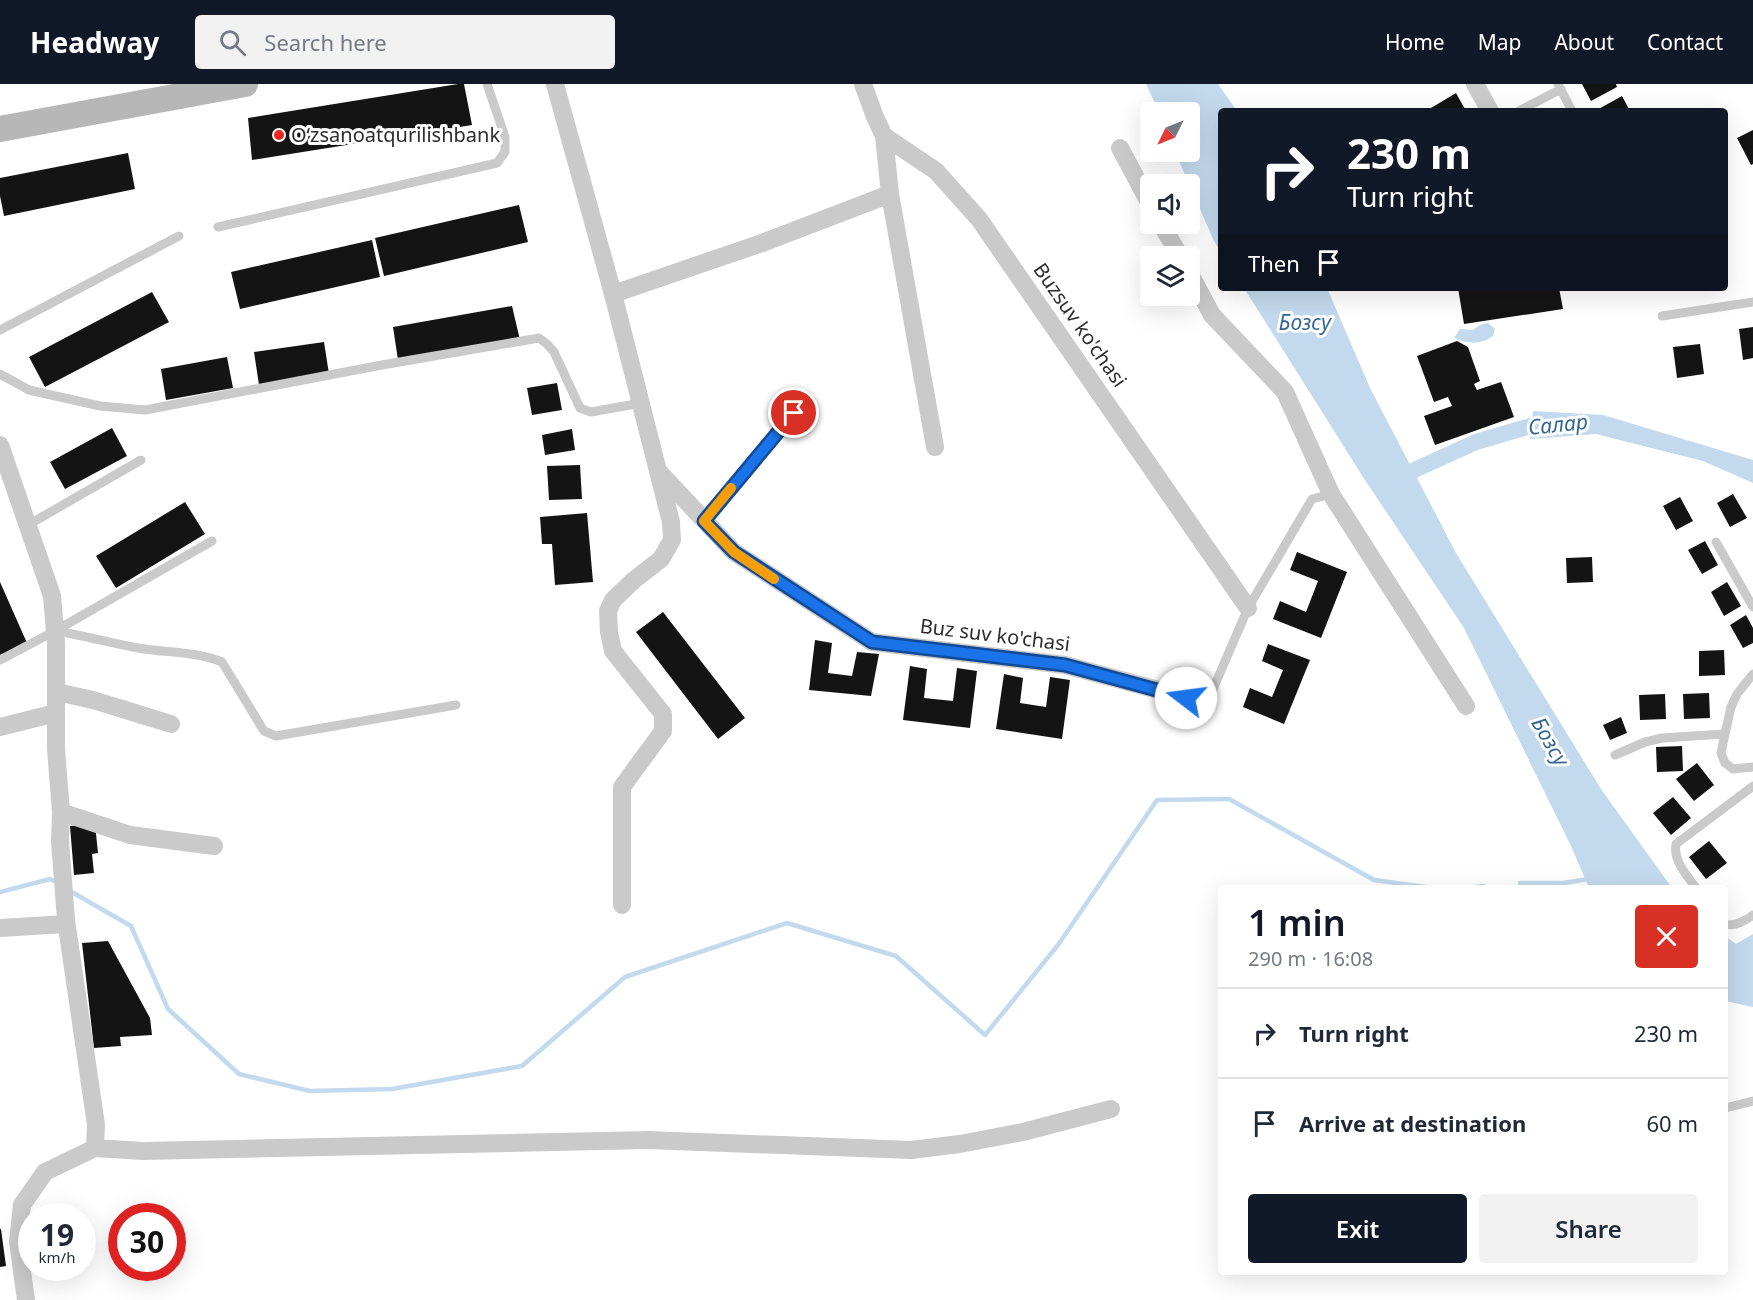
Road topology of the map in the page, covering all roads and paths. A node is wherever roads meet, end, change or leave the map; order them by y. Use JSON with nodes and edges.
{"nodes":[{"id":1,"x":245,"y":84,"type":"edge"},
{"id":2,"x":487,"y":84,"type":"edge"},
{"id":3,"x":555,"y":84,"type":"edge"},
{"id":4,"x":863,"y":84,"type":"edge"},
{"id":5,"x":1475,"y":84,"type":"edge"},
{"id":6,"x":1559,"y":87,"type":"edge"},
{"id":7,"x":1488,"y":108,"type":"edge"},
{"id":8,"x":1524,"y":108,"type":"edge"},
{"id":9,"x":1570,"y":108,"type":"edge"},
{"id":10,"x":0,"y":129,"type":"edge"},
{"id":11,"x":884,"y":136,"type":"junction"},
{"id":12,"x":1119,"y":148,"type":"dead end"},
{"id":13,"x":1140,"y":186,"type":"edge"},
{"id":14,"x":890,"y":194,"type":"junction"},
{"id":15,"x":218,"y":227,"type":"dead end"},
{"id":16,"x":179,"y":236,"type":"dead end"},
{"id":17,"x":1200,"y":293,"type":"edge"},
{"id":18,"x":613,"y":294,"type":"junction"},
{"id":19,"x":1753,"y":302,"type":"edge"},
{"id":20,"x":1662,"y":316,"type":"dead end"},
{"id":21,"x":0,"y":330,"type":"edge"},
{"id":22,"x":0,"y":374,"type":"edge"},
{"id":23,"x":641,"y":403,"type":"junction"},
{"id":24,"x":794,"y":413,"type":"dead end"},
{"id":25,"x":0,"y":445,"type":"edge"},
{"id":26,"x":935,"y":447,"type":"dead end"},
{"id":27,"x":141,"y":460,"type":"dead end"},
{"id":28,"x":4,"y":466,"type":"edge"},
{"id":29,"x":658,"y":471,"type":"junction"},
{"id":30,"x":1331,"y":494,"type":"junction"},
{"id":31,"x":704,"y":521,"type":"junction"},
{"id":32,"x":28,"y":525,"type":"junction"},
{"id":33,"x":212,"y":541,"type":"dead end"},
{"id":34,"x":1716,"y":542,"type":"dead end"},
{"id":35,"x":1248,"y":608,"type":"junction"},
{"id":36,"x":1753,"y":608,"type":"edge"},
{"id":37,"x":55,"y":631,"type":"junction"},
{"id":38,"x":0,"y":660,"type":"edge"},
{"id":39,"x":1753,"y":674,"type":"edge"},
{"id":40,"x":57,"y":692,"type":"junction"},
{"id":41,"x":1207,"y":704,"type":"joint"},
{"id":42,"x":456,"y":705,"type":"dead end"},
{"id":43,"x":1466,"y":706,"type":"dead end"},
{"id":44,"x":56,"y":713,"type":"junction"},
{"id":45,"x":171,"y":724,"type":"dead end"},
{"id":46,"x":0,"y":727,"type":"edge"},
{"id":47,"x":1725,"y":734,"type":"junction"},
{"id":48,"x":1615,"y":755,"type":"dead end"},
{"id":49,"x":1753,"y":767,"type":"edge"},
{"id":50,"x":1753,"y":786,"type":"edge"},
{"id":51,"x":61,"y":812,"type":"junction"},
{"id":52,"x":214,"y":846,"type":"dead end"},
{"id":53,"x":1694,"y":885,"type":"edge"},
{"id":54,"x":622,"y":905,"type":"dead end"},
{"id":55,"x":1753,"y":915,"type":"edge"},
{"id":56,"x":66,"y":920,"type":"junction"},
{"id":57,"x":1728,"y":925,"type":"edge"},
{"id":58,"x":0,"y":928,"type":"edge"},
{"id":59,"x":1753,"y":1101,"type":"edge"},
{"id":60,"x":1728,"y":1107,"type":"edge"},
{"id":61,"x":1111,"y":1109,"type":"dead end"},
{"id":62,"x":94,"y":1148,"type":"junction"},
{"id":63,"x":26,"y":1300,"type":"edge"}],
"edges":[{"from":1,"to":10,"type":"main road"},
{"from":2,"to":15,"type":"lane"},
{"from":3,"to":18,"type":"street"},
{"from":4,"to":11,"type":"street"},
{"from":5,"to":7,"type":"street"},
{"from":6,"to":8,"type":"lane"},
{"from":6,"to":9,"type":"lane"},
{"from":11,"to":14,"type":"street"},
{"from":11,"to":35,"type":"street","name":"Buzsuv ko'chasi"},
{"from":12,"to":13,"type":"street"},
{"from":14,"to":18,"type":"street"},
{"from":14,"to":26,"type":"street"},
{"from":16,"to":21,"type":"lane"},
{"from":17,"to":30,"type":"street"},
{"from":18,"to":23,"type":"street"},
{"from":19,"to":20,"type":"lane"},
{"from":22,"to":23,"type":"lane"},
{"from":23,"to":29,"type":"street"},
{"from":24,"to":31,"type":"lane"},
{"from":25,"to":28,"type":"street"},
{"from":27,"to":32,"type":"lane"},
{"from":28,"to":32,"type":"street"},
{"from":29,"to":31,"type":"street","name":"Buz suv ko'chasi"},
{"from":29,"to":54,"type":"street"},
{"from":30,"to":35,"type":"lane","name":"Buz suv ko'chasi"},
{"from":30,"to":43,"type":"street"},
{"from":31,"to":41,"type":"street","name":"Buz suv ko'chasi"},
{"from":32,"to":37,"type":"street"},
{"from":33,"to":37,"type":"lane"},
{"from":34,"to":36,"type":"lane"},
{"from":35,"to":41,"type":"lane","name":"Buz suv ko'chasi"},
{"from":37,"to":38,"type":"lane"},
{"from":37,"to":40,"type":"street"},
{"from":37,"to":42,"type":"lane"},
{"from":39,"to":47,"type":"lane"},
{"from":40,"to":44,"type":"street"},
{"from":40,"to":45,"type":"street"},
{"from":44,"to":46,"type":"street"},
{"from":44,"to":51,"type":"street"},
{"from":47,"to":48,"type":"lane"},
{"from":47,"to":49,"type":"lane"},
{"from":50,"to":53,"type":"lane"},
{"from":51,"to":52,"type":"street"},
{"from":51,"to":56,"type":"street"},
{"from":55,"to":57,"type":"lane"},
{"from":56,"to":58,"type":"street"},
{"from":56,"to":62,"type":"street"},
{"from":59,"to":60,"type":"lane"},
{"from":61,"to":62,"type":"street"},
{"from":62,"to":63,"type":"street"}]}
